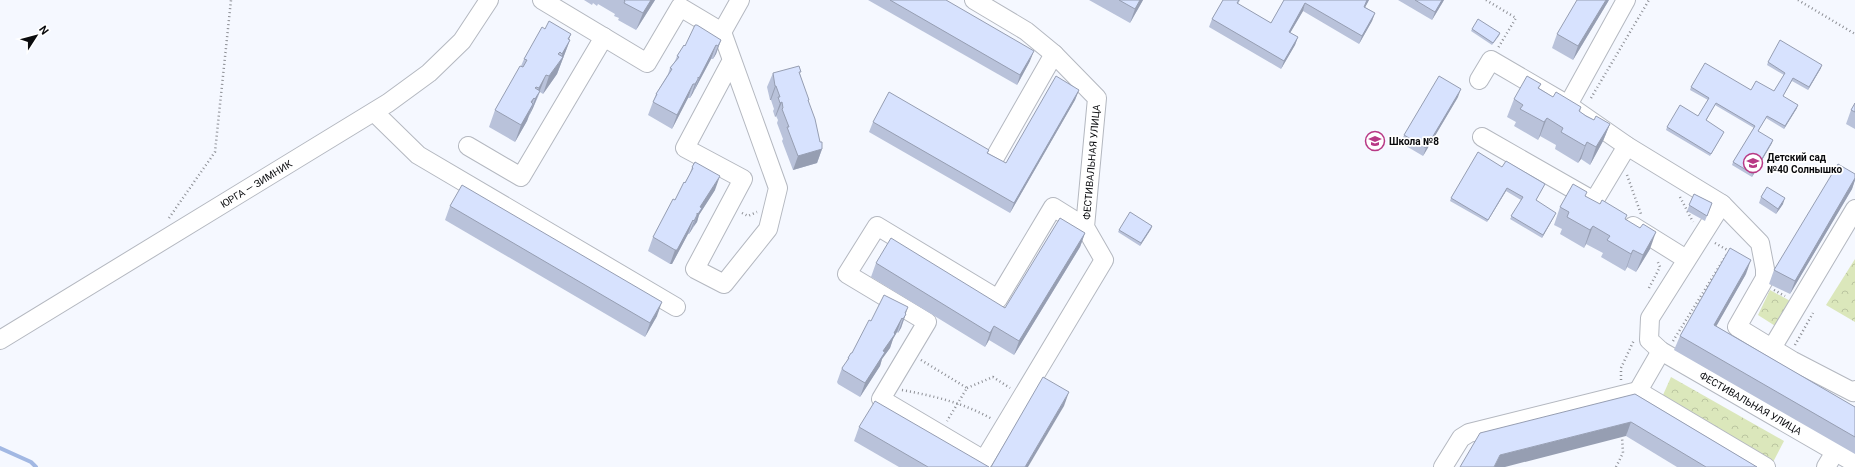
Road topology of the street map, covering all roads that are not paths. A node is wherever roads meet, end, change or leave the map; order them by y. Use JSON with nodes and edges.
{"nodes":[{"id":1,"x":489,"y":0,"type":"edge"},
{"id":2,"x":542,"y":0,"type":"edge"},
{"id":3,"x":740,"y":0,"type":"edge"},
{"id":4,"x":974,"y":0,"type":"edge"},
{"id":5,"x":1626,"y":0,"type":"edge"},
{"id":6,"x":722,"y":32,"type":"junction"},
{"id":7,"x":604,"y":37,"type":"junction"},
{"id":8,"x":1054,"y":54,"type":"junction"},
{"id":9,"x":732,"y":60,"type":"junction"},
{"id":10,"x":1480,"y":80,"type":"dead end"},
{"id":11,"x":1575,"y":109,"type":"junction"},
{"id":12,"x":374,"y":112,"type":"junction"},
{"id":13,"x":1482,"y":137,"type":"dead end"},
{"id":14,"x":468,"y":146,"type":"dead end"},
{"id":15,"x":1627,"y":146,"type":"junction"},
{"id":16,"x":994,"y":159,"type":"edge"},
{"id":17,"x":1722,"y":204,"type":"junction"},
{"id":18,"x":1606,"y":209,"type":"junction"},
{"id":19,"x":1855,"y":209,"type":"edge"},
{"id":20,"x":1085,"y":227,"type":"junction"},
{"id":21,"x":1686,"y":259,"type":"junction"},
{"id":22,"x":676,"y":307,"type":"dead end"},
{"id":23,"x":0,"y":340,"type":"edge"},
{"id":24,"x":1661,"y":344,"type":"junction"},
{"id":25,"x":1772,"y":348,"type":"junction"},
{"id":26,"x":1855,"y":390,"type":"edge"},
{"id":27,"x":1630,"y":393,"type":"junction"},
{"id":28,"x":1835,"y":452,"type":"junction"},
{"id":29,"x":1855,"y":463,"type":"edge"},
{"id":30,"x":1443,"y":467,"type":"edge"},
{"id":31,"x":1766,"y":467,"type":"edge"},
{"id":32,"x":1826,"y":467,"type":"edge"}],
"edges":[{"from":1,"to":12,"type":"street","name":"ЮРГА — ЗИМНИК"},
{"from":2,"to":7,"type":"street"},
{"from":3,"to":6,"type":"street"},
{"from":4,"to":8,"type":"street","name":"ФЕСТИВАЛЬНАЯ УЛИЦА"},
{"from":5,"to":11,"type":"street"},
{"from":6,"to":7,"type":"street"},
{"from":6,"to":9,"type":"street"},
{"from":7,"to":14,"type":"street"},
{"from":8,"to":16,"type":"street"},
{"from":8,"to":20,"type":"street","name":"ФЕСТИВАЛЬНАЯ УЛИЦА"},
{"from":9,"to":9,"type":"street"},
{"from":10,"to":11,"type":"street"},
{"from":11,"to":15,"type":"street"},
{"from":12,"to":22,"type":"street"},
{"from":12,"to":23,"type":"street","name":"ЮРГА — ЗИМНИК"},
{"from":13,"to":18,"type":"street"},
{"from":15,"to":17,"type":"street"},
{"from":15,"to":18,"type":"street"},
{"from":17,"to":21,"type":"street"},
{"from":17,"to":25,"type":"street"},
{"from":18,"to":21,"type":"street"},
{"from":19,"to":25,"type":"street"},
{"from":20,"to":20,"type":"street","name":"ФЕСТИВАЛЬНАЯ УЛИЦА"},
{"from":21,"to":24,"type":"street"},
{"from":24,"to":27,"type":"street"},
{"from":24,"to":28,"type":"street","name":"ФЕСТИВАЛЬНАЯ УЛИЦА"},
{"from":25,"to":26,"type":"street"},
{"from":27,"to":30,"type":"street"},
{"from":27,"to":31,"type":"street"},
{"from":28,"to":29,"type":"street","name":"ФЕСТИВАЛЬНАЯ УЛИЦА"},
{"from":28,"to":32,"type":"street"}]}
